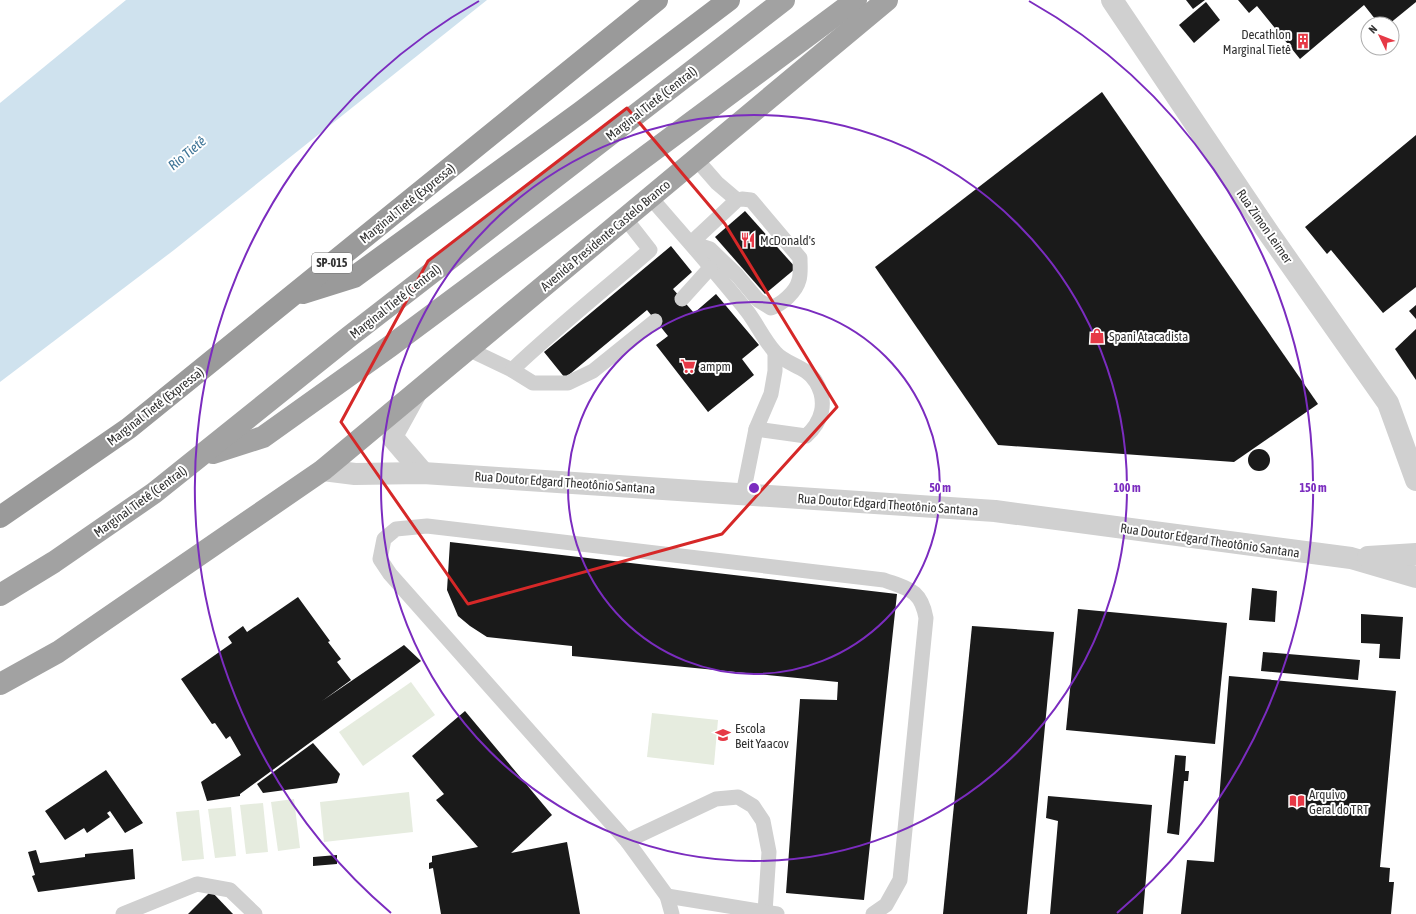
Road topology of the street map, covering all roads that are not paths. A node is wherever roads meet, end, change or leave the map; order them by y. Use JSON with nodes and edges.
{"nodes":[{"id":1,"x":657,"y":0,"type":"edge"},
{"id":2,"x":728,"y":0,"type":"edge"},
{"id":3,"x":784,"y":0,"type":"edge"},
{"id":4,"x":856,"y":0,"type":"edge"},
{"id":5,"x":887,"y":0,"type":"edge"},
{"id":6,"x":1112,"y":0,"type":"edge"},
{"id":7,"x":696,"y":159,"type":"junction"},
{"id":8,"x":650,"y":197,"type":"junction"},
{"id":9,"x":737,"y":200,"type":"junction"},
{"id":10,"x":625,"y":218,"type":"junction"},
{"id":11,"x":691,"y":243,"type":"junction"},
{"id":12,"x":710,"y":268,"type":"junction"},
{"id":13,"x":683,"y":291,"type":"dead end"},
{"id":14,"x":291,"y":297,"type":"junction"},
{"id":15,"x":656,"y":321,"type":"dead end"},
{"id":16,"x":468,"y":349,"type":"junction"},
{"id":17,"x":775,"y":353,"type":"junction"},
{"id":18,"x":512,"y":370,"type":"junction"},
{"id":19,"x":417,"y":392,"type":"junction"},
{"id":20,"x":756,"y":429,"type":"junction"},
{"id":21,"x":201,"y":457,"type":"junction"},
{"id":22,"x":1412,"y":462,"type":"edge"},
{"id":23,"x":323,"y":470,"type":"junction"},
{"id":24,"x":423,"y":473,"type":"junction"},
{"id":25,"x":1416,"y":480,"type":"edge"},
{"id":26,"x":743,"y":494,"type":"junction"},
{"id":27,"x":0,"y":516,"type":"edge"},
{"id":28,"x":1416,"y":554,"type":"edge"},
{"id":29,"x":1351,"y":558,"type":"junction"},
{"id":30,"x":1416,"y":577,"type":"edge"},
{"id":31,"x":0,"y":595,"type":"edge"},
{"id":32,"x":0,"y":684,"type":"edge"},
{"id":33,"x":627,"y":841,"type":"junction"},
{"id":34,"x":668,"y":896,"type":"junction"},
{"id":35,"x":771,"y":913,"type":"edge"},
{"id":36,"x":123,"y":914,"type":"edge"},
{"id":37,"x":255,"y":914,"type":"edge"},
{"id":38,"x":672,"y":914,"type":"edge"},
{"id":39,"x":873,"y":914,"type":"edge"}],
"edges":[{"from":1,"to":14,"type":"highway","name":"Marginal Tietê (Expressa)","number":"SP-015"},
{"from":2,"to":14,"type":"highway"},
{"from":3,"to":21,"type":"highway","name":"Marginal Tietê (Central)"},
{"from":4,"to":21,"type":"highway"},
{"from":5,"to":7,"type":"highway","name":"Avenida Presidente Castelo Branco"},
{"from":6,"to":22,"type":"street","name":"Rua Zimon Leirner"},
{"from":7,"to":8,"type":"highway","name":"Avenida Presidente Castelo Branco"},
{"from":7,"to":9,"type":"lane"},
{"from":8,"to":10,"type":"highway","name":"Avenida Presidente Castelo Branco"},
{"from":8,"to":11,"type":"lane"},
{"from":9,"to":11,"type":"lane"},
{"from":9,"to":11,"type":"lane"},
{"from":10,"to":16,"type":"highway","name":"Avenida Presidente Castelo Branco"},
{"from":10,"to":18,"type":"lane"},
{"from":11,"to":12,"type":"lane"},
{"from":12,"to":13,"type":"lane"},
{"from":12,"to":17,"type":"lane"},
{"from":14,"to":27,"type":"highway","name":"Marginal Tietê (Expressa)","number":"SP-015"},
{"from":15,"to":18,"type":"lane"},
{"from":16,"to":18,"type":"lane"},
{"from":16,"to":19,"type":"highway","name":"Avenida Presidente Castelo Branco"},
{"from":17,"to":20,"type":"lane"},
{"from":17,"to":20,"type":"lane"},
{"from":19,"to":23,"type":"highway","name":"Avenida Presidente Castelo Branco"},
{"from":19,"to":24,"type":"street"},
{"from":20,"to":26,"type":"lane"},
{"from":21,"to":31,"type":"highway","name":"Marginal Tietê (Central)"},
{"from":22,"to":25,"type":"street","name":"Rua Zimon Leirner"},
{"from":23,"to":24,"type":"street","name":"Rua Doutor Edgard Theotônio Santana"},
{"from":23,"to":32,"type":"highway","name":"Avenida Presidente Castelo Branco"},
{"from":24,"to":26,"type":"street","name":"Rua Doutor Edgard Theotônio Santana"},
{"from":26,"to":29,"type":"street","name":"Rua Doutor Edgard Theotônio Santana"},
{"from":28,"to":29,"type":"street","name":"Rua Doutor Edgard Theotônio Santana"},
{"from":29,"to":30,"type":"street","name":"Rua Doutor Edgard Theotônio Santana"},
{"from":33,"to":34,"type":"lane"},
{"from":33,"to":35,"type":"lane"},
{"from":33,"to":39,"type":"lane"},
{"from":34,"to":35,"type":"lane"},
{"from":34,"to":38,"type":"lane"},
{"from":36,"to":37,"type":"lane"}]}
